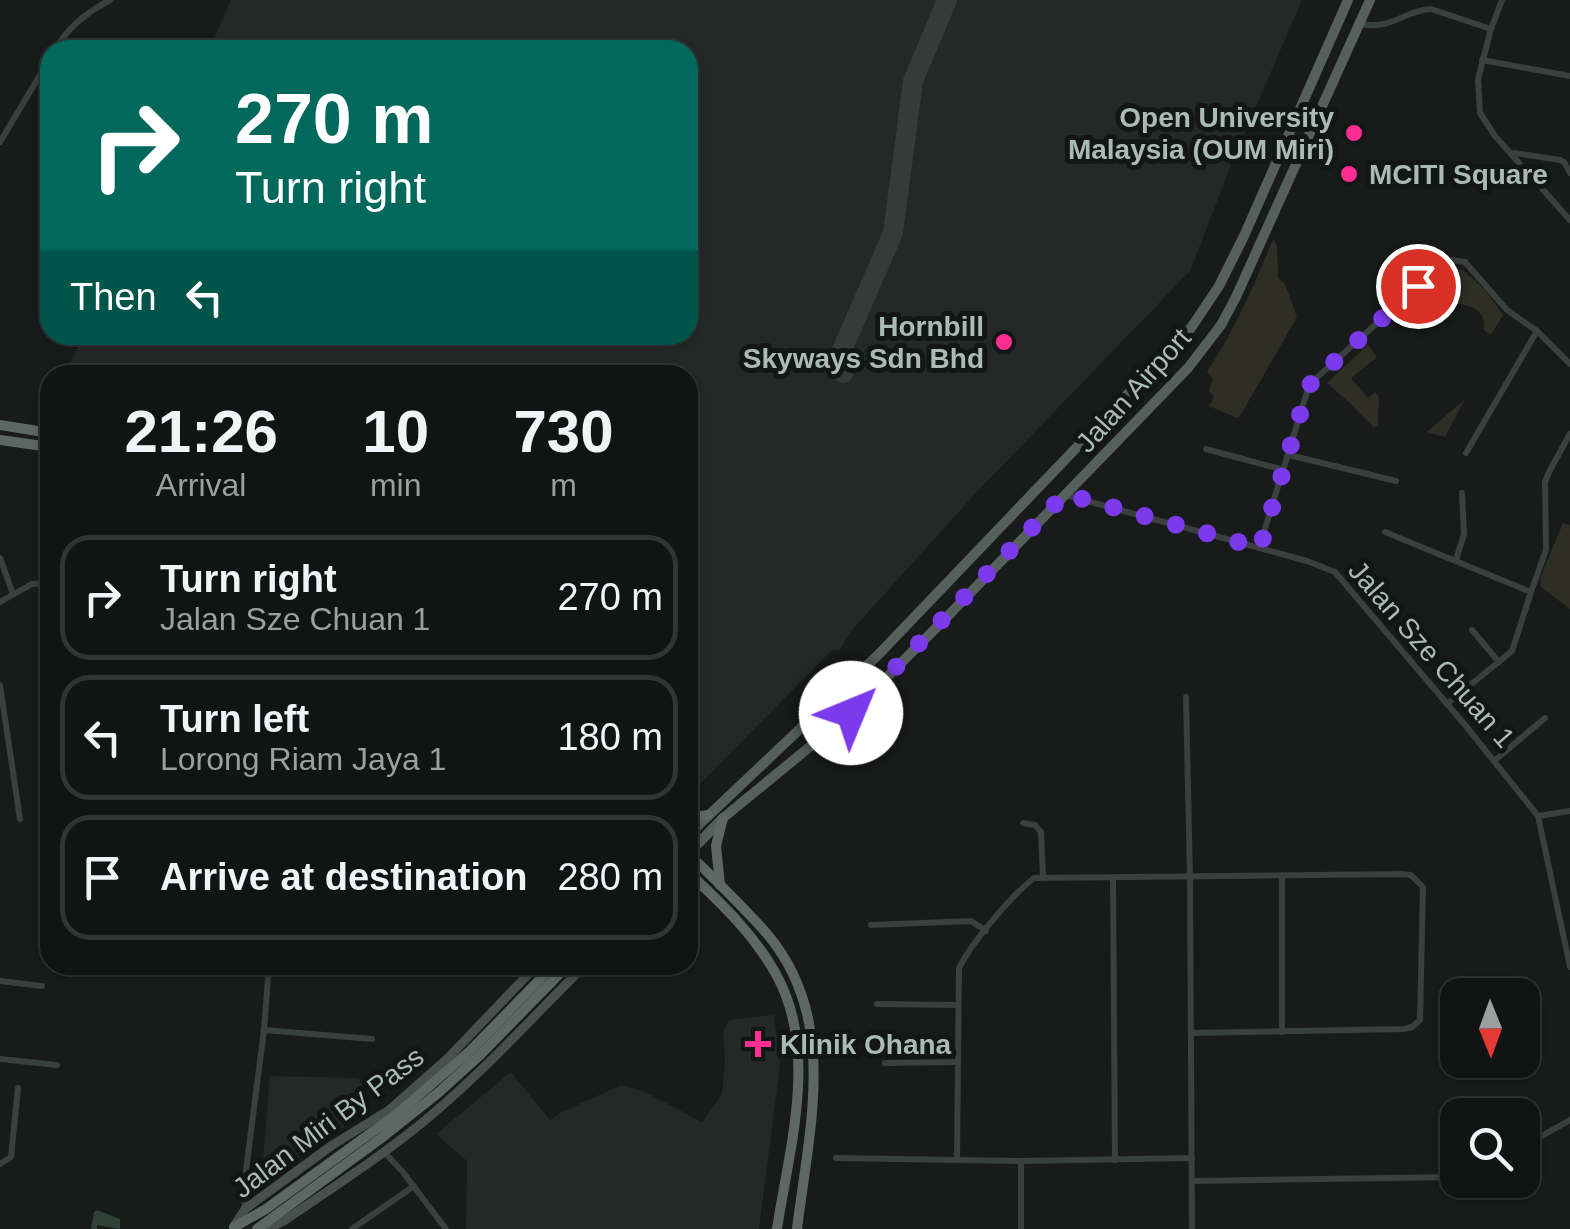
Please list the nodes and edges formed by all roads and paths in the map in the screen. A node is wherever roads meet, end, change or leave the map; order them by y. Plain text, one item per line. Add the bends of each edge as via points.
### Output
1 (110, 0) edge
2 (1348, 0) edge
3 (1370, 0) edge
4 (1502, 0) edge
5 (1359, 24) junction
6 (1490, 29) junction
7 (61, 40) edge
8 (1327, 47) junction
9 (1482, 60) junction
10 (40, 75) edge
11 (1570, 76) edge
12 (0, 142) edge
13 (1513, 153) junction
14 (1570, 173) edge
15 (1570, 220) edge
16 (1538, 331) junction
17 (1570, 364) edge
18 (0, 426) edge
19 (40, 431) edge
20 (1570, 434) edge
21 (0, 440) edge
22 (40, 446) edge
23 (1206, 449) dead end
24 (1466, 454) dead end
25 (1289, 455) junction
26 (1284, 470) junction
27 (1396, 481) dead end
28 (1065, 494) junction
29 (1462, 494) dead end
30 (1030, 498) junction
31 (1386, 532) dead end
32 (1260, 548) junction
33 (0, 558) edge
34 (1456, 560) junction
35 (40, 584) edge
36 (1532, 592) junction
37 (13, 594) junction
38 (0, 602) edge
39 (1472, 630) dead end
40 (1499, 662) junction
41 (0, 685) edge
42 (1186, 696) dead end
43 (1447, 704) junction
44 (1545, 718) dead end
45 (1494, 761) junction
46 (1570, 811) edge
47 (708, 816) junction
48 (1538, 816) junction
49 (698, 817) edge
50 (723, 818) junction
51 (20, 819) dead end
52 (1023, 823) dead end
53 (698, 826) edge
54 (698, 843) edge
55 (698, 863) edge
56 (1282, 876) junction
57 (1042, 877) junction
58 (1113, 878) junction
59 (1190, 878) junction
60 (698, 882) edge
61 (720, 885) junction
62 (698, 888) edge
63 (708, 892) junction
64 (871, 925) dead end
65 (986, 931) junction
66 (1570, 967) edge
67 (268, 975) edge
68 (528, 975) edge
69 (544, 975) edge
70 (558, 975) edge
71 (575, 975) edge
72 (0, 981) edge
73 (42, 986) dead end
74 (877, 1004) dead end
75 (957, 1005) junction
76 (264, 1030) junction
77 (1282, 1032) junction
78 (1191, 1033) junction
79 (372, 1039) dead end
80 (0, 1059) edge
81 (957, 1062) junction
82 (885, 1063) dead end
83 (56, 1065) dead end
84 (18, 1088) dead end
85 (1570, 1120) edge
86 (1540, 1137) edge
87 (384, 1152) junction
88 (836, 1158) dead end
89 (1192, 1158) junction
90 (957, 1160) junction
91 (1115, 1160) junction
92 (1020, 1162) junction
93 (0, 1164) edge
94 (1440, 1177) edge
95 (1192, 1180) junction
96 (414, 1186) junction
97 (245, 1208) junction
98 (232, 1228) edge
99 (257, 1229) edge
100 (267, 1229) edge
101 (352, 1229) edge
102 (446, 1229) edge
103 (776, 1229) edge
104 (797, 1229) edge
105 (1021, 1229) edge
106 (1192, 1229) edge

1 - 7 street
2 - 8 main road, Jalan Airport
3 - 5 main road, Jalan Airport
4 - 6 street
5 - 6 street via 1382,26 1432,9
5 - 8 main road via 1339,29
5 - 28 main road, Jalan Airport via 1221,325
6 - 9 street
8 - 30 main road, Jalan Airport via 1219,286 1168,354
9 - 11 street
9 - 13 street via 1480,113
10 - 12 street
13 - 14 street via 1560,160
13 - 15 street
16 - 17 street
16 - 24 street
16 - 25 street via 1506,310 1465,262 1452,260 1312,382
18 - 19 highway
20 - 36 street via 1545,482 1546,550
21 - 22 highway
23 - 26 street
25 - 26 street
25 - 27 street
26 - 32 street
28 - 30 main road
28 - 32 street, Jalan Sze Chuan 1
28 - 50 main road, Jalan Airport via 851,713
29 - 34 street via 1464,534
30 - 47 main road, Jalan Airport via 856,677
31 - 34 street
32 - 43 street, Jalan Sze Chuan 1 via 1335,572
33 - 37 street
34 - 36 street
35 - 37 street
36 - 40 street via 1512,651
37 - 38 street
39 - 40 street
40 - 43 street
41 - 51 street
42 - 59 street
43 - 45 street, Jalan Sze Chuan 1
44 - 45 street
45 - 48 street, Jalan Sze Chuan 1
46 - 48 street
47 - 49 highway
47 - 53 main road, Jalan Airport
48 - 66 street, Jalan Sze Chuan 1
50 - 54 main road, Jalan Airport
50 - 61 highway via 716,846
52 - 57 street via 1041,832
55 - 61 highway
56 - 59 street
56 - 77 street
56 - 77 street via 1411,874 1423,887 1420,1020 1404,1030
57 - 58 street
57 - 65 street via 1030,881
58 - 59 street
58 - 91 street
59 - 78 street
60 - 63 highway
61 - 104 highway via 789,965 812,1032 816,1080
62 - 63 highway
63 - 103 highway via 778,977 796,1036 796,1100
64 - 65 street via 971,921
65 - 75 street via 959,968
67 - 76 street
68 - 97 main road, Jalan Miri By Pass via 389,1110
69 - 98 highway via 436,1083
70 - 99 highway via 438,1093
71 - 87 main road, Jalan Miri By Pass
72 - 73 street
74 - 75 street
75 - 81 street
76 - 79 street
76 - 97 street
77 - 78 street
78 - 89 street
80 - 83 street
81 - 82 street
81 - 90 street
84 - 93 street via 11,1157
85 - 86 street
87 - 96 street
87 - 100 main road, Jalan Miri By Pass
88 - 90 street
89 - 91 street
89 - 95 street
90 - 92 street
91 - 92 street
92 - 105 street
94 - 95 street
95 - 106 street
96 - 101 street
96 - 102 street
97 - 98 main road, Jalan Miri By Pass

